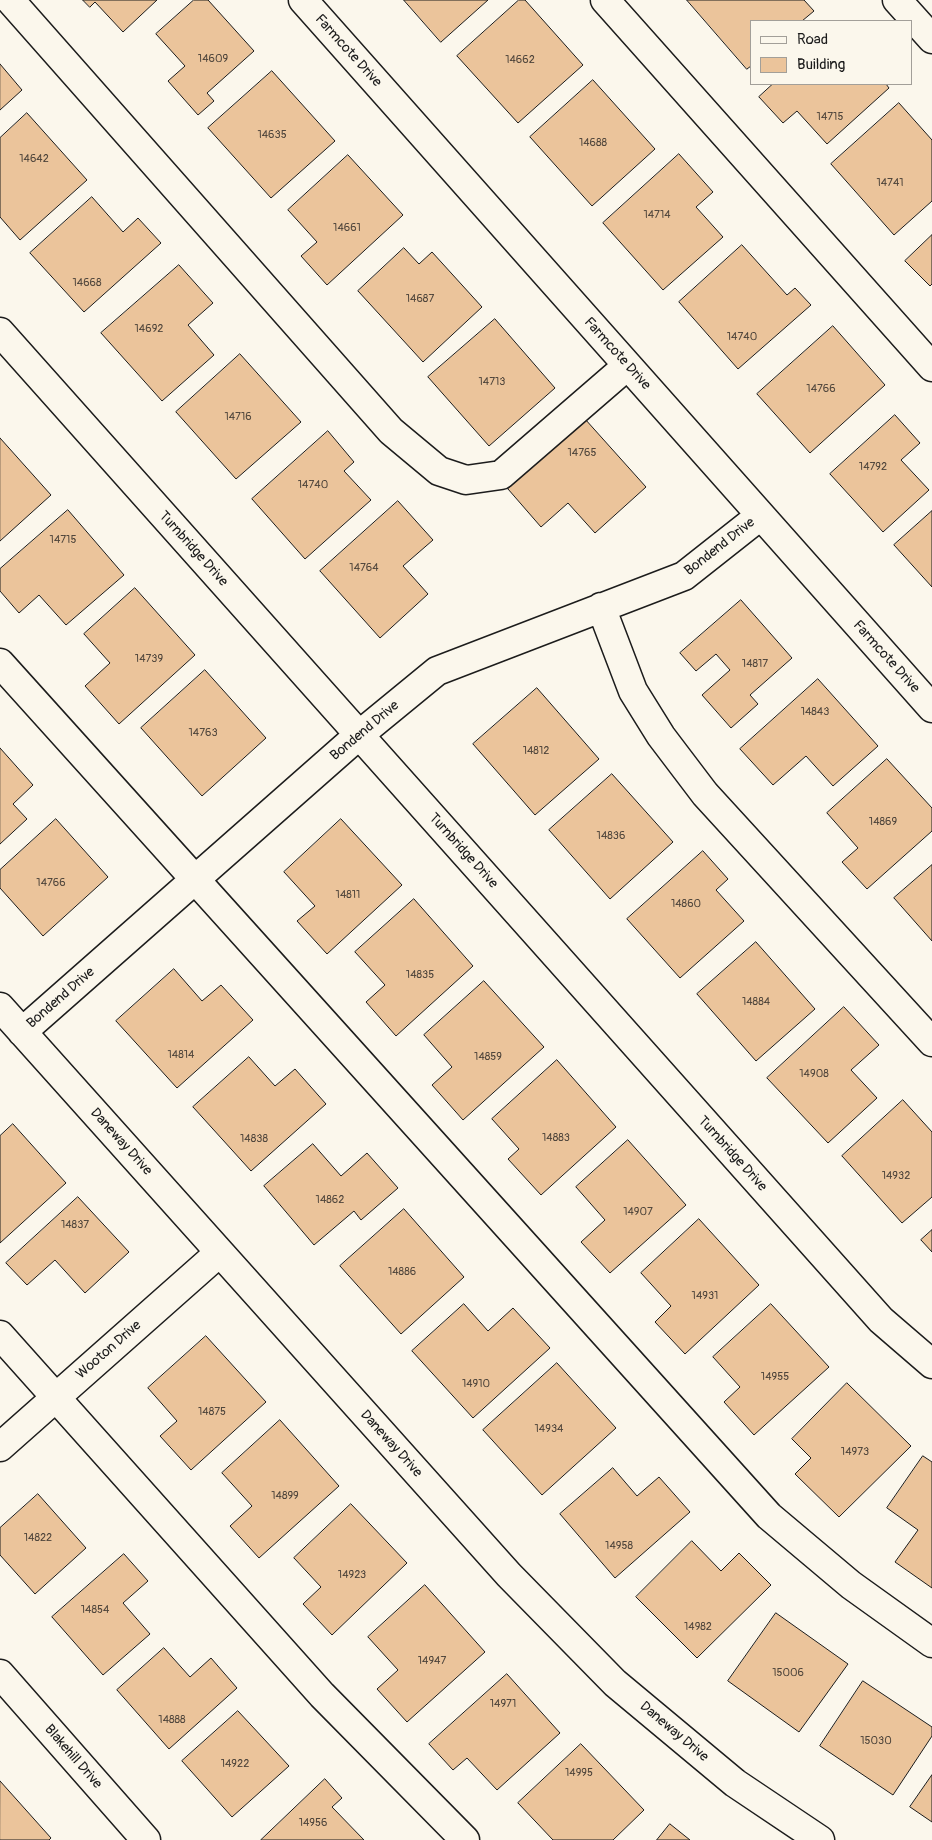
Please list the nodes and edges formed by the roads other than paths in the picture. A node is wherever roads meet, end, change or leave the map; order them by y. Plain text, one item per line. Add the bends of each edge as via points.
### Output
1 (10, 0) edge
2 (303, 0) edge
3 (605, 0) edge
4 (897, 0) edge
5 (932, 39) edge
6 (0, 332) edge
7 (627, 366) junction
8 (932, 367) edge
9 (760, 516) junction
10 (602, 608) junction
11 (0, 663) edge
12 (932, 708) edge
13 (359, 734) junction
14 (195, 881) junction
15 (0, 1007) edge
16 (22, 1032) junction
17 (932, 1042) edge
18 (219, 1253) junction
19 (0, 1335) edge
20 (932, 1364) edge
21 (55, 1397) junction
22 (0, 1447) edge
23 (932, 1643) edge
24 (0, 1674) edge
25 (146, 1840) edge
26 (465, 1840) edge
27 (820, 1840) edge

1 - 7 street via 391,431 439,471 466,480 501,475
2 - 7 street, Farmcote Drive
3 - 8 street
4 - 5 street
6 - 13 street, Turnbridge Drive
7 - 9 street, Farmcote Drive
9 - 10 street, Bondend Drive via 684,576
9 - 12 street, Farmcote Drive
10 - 13 street, Bondend Drive via 437,671
10 - 17 street via 633,691 666,743 705,794
11 - 14 street
13 - 14 street, Bondend Drive
13 - 20 street, Turnbridge Drive via 881,1320
14 - 16 street, Bondend Drive
14 - 23 street via 770,1516 851,1585
15 - 16 street, Daneway Drive
16 - 18 street, Daneway Drive
18 - 21 street, Wooton Drive
18 - 27 street, Daneway Drive via 509,1575 615,1683 735,1783
19 - 21 street
21 - 22 street, Wooton Drive
21 - 26 street via 322,1695
24 - 25 street, Blakehill Drive

